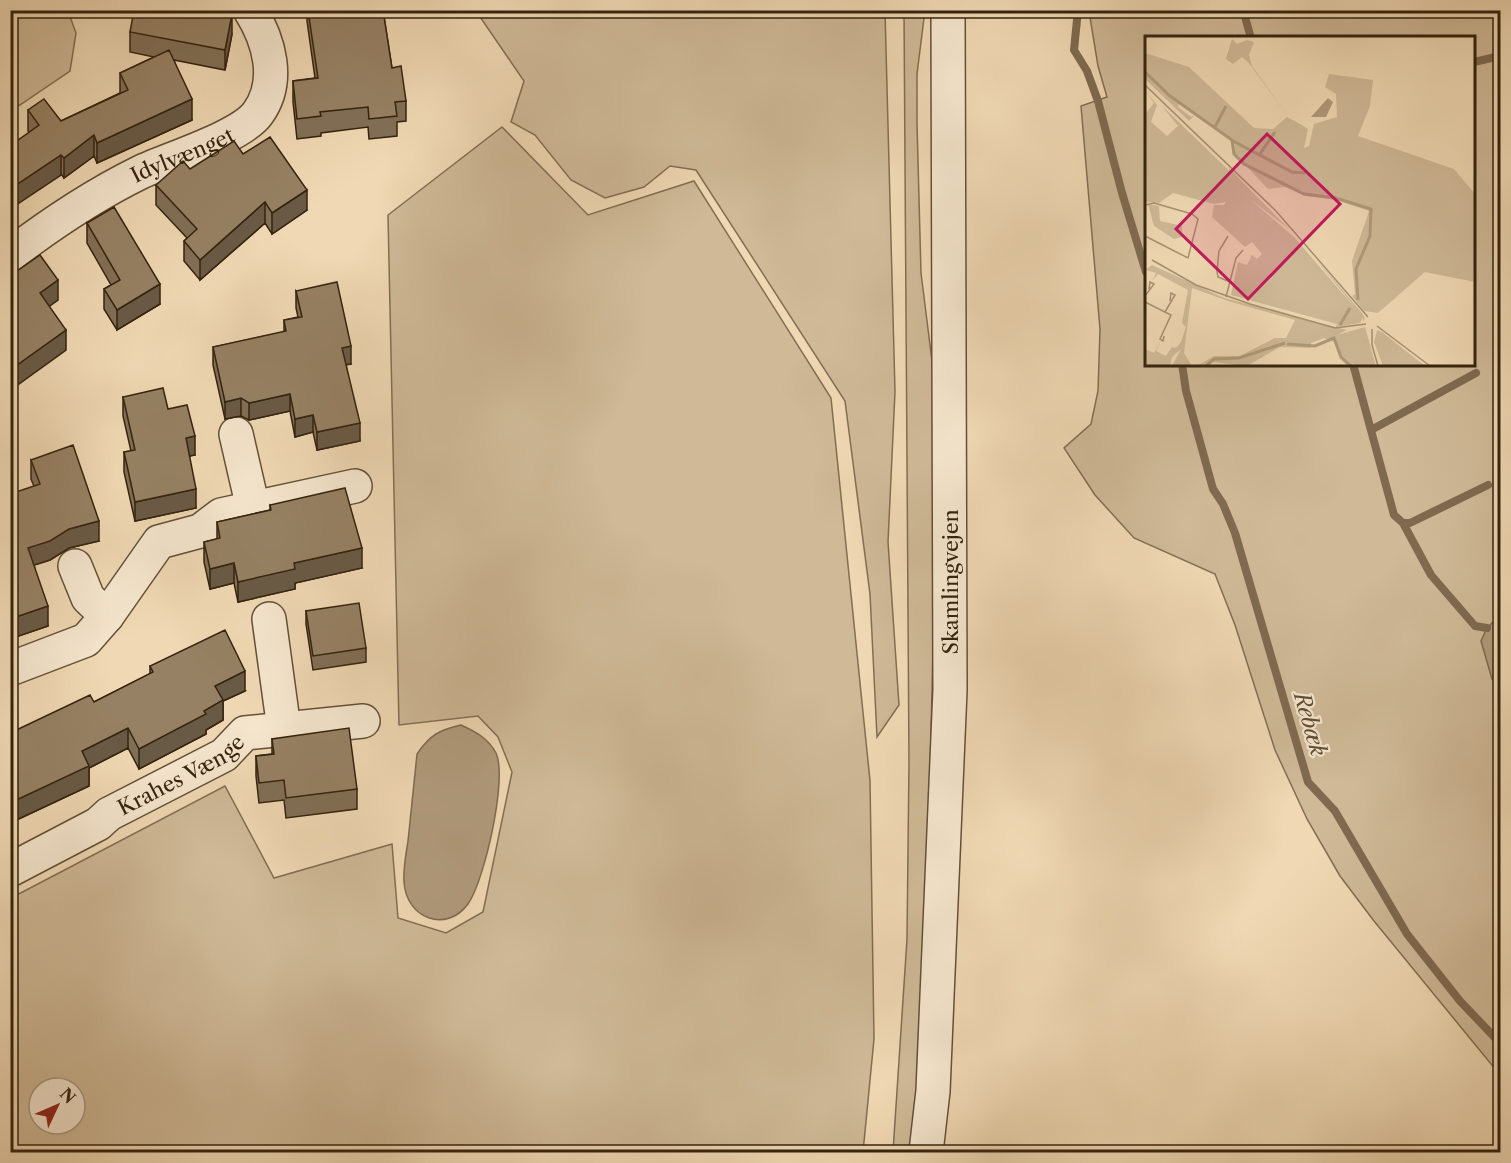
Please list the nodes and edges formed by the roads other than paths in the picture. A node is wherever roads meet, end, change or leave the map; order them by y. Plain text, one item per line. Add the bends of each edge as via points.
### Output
1 (250, 10) edge
2 (948, 10) edge
3 (10, 255) edge
4 (236, 434) dead end
5 (355, 486) dead end
6 (253, 508) junction
7 (75, 566) dead end
8 (107, 616) junction
9 (269, 619) dead end
10 (10, 669) edge
11 (363, 721) dead end
12 (284, 729) junction
13 (10, 870) edge
14 (926, 1152) edge

1 - 3 street, Idylvænget via 271,57 269,91 258,113 243,127 141,173 59,217
2 - 14 street, Skamlingvejen via 950,690 934,1080
4 - 6 street
5 - 6 street
6 - 8 street via 221,515 200,531 159,542
7 - 8 street via 88,598
8 - 10 street via 87,640
9 - 12 street
11 - 12 street, Krahes Vænge
12 - 13 street, Krahes Vænge via 245,733 224,755 109,813 98,824

